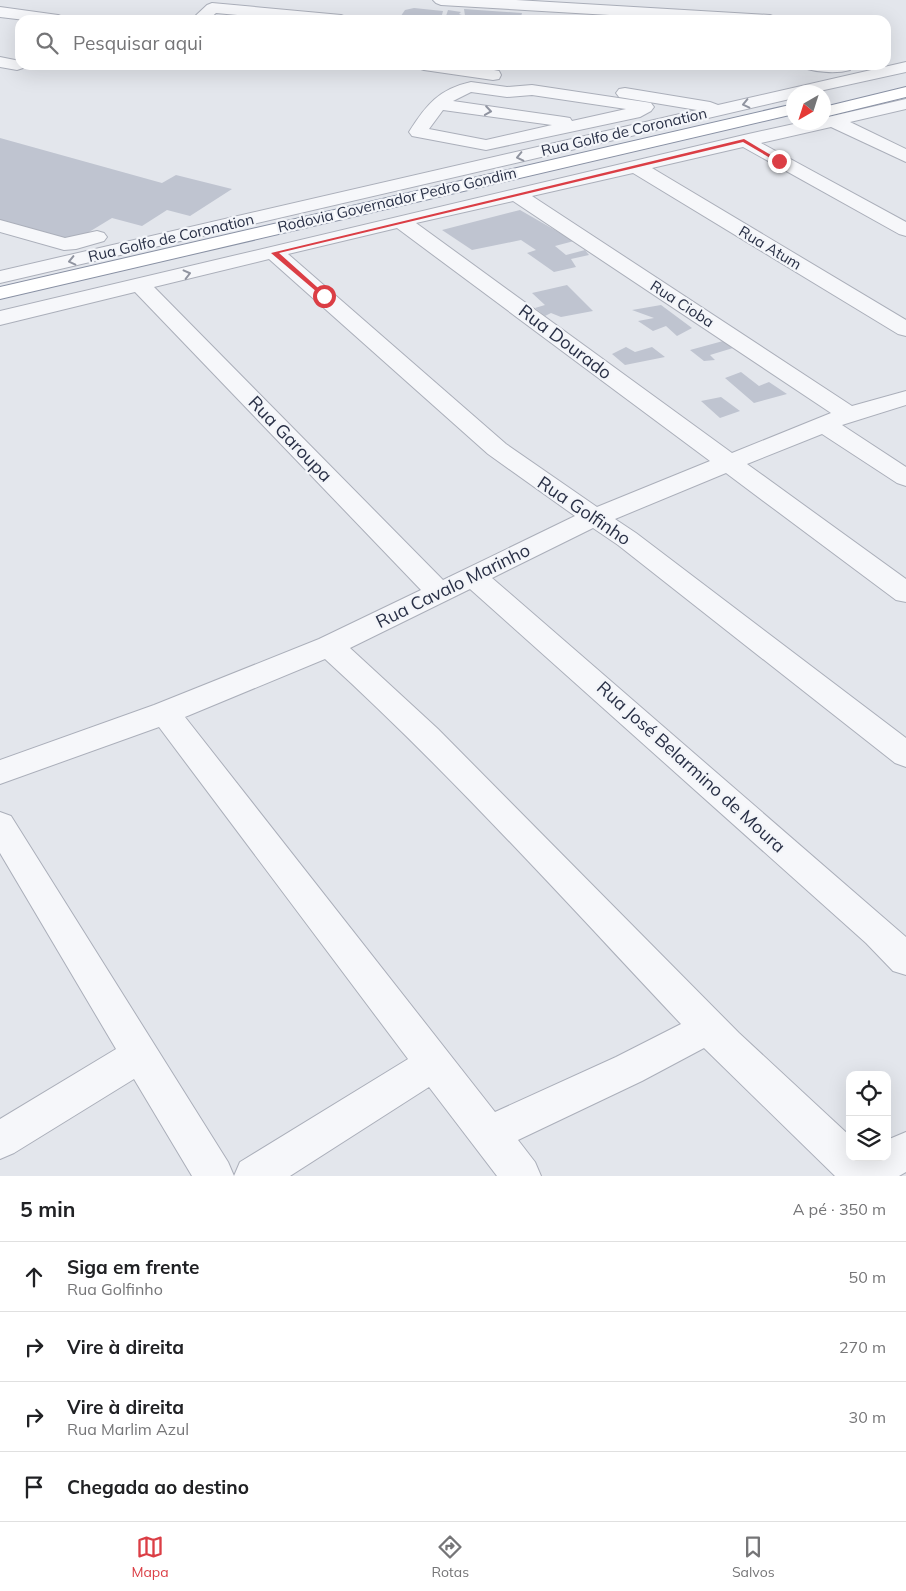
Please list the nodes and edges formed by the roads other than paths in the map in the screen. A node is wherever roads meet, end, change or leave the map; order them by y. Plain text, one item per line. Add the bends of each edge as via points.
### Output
1 (441, 0) edge
2 (0, 12) edge
3 (22, 15) edge
4 (204, 15) edge
5 (287, 15) edge
6 (647, 15) edge
7 (891, 61) edge
8 (0, 62) edge
9 (15, 65) edge
10 (906, 65) edge
11 (891, 66) edge
12 (444, 70) edge
13 (844, 71) edge
14 (484, 81) junction
15 (906, 82) edge
16 (812, 85) edge
17 (906, 92) edge
18 (786, 95) edge
19 (831, 100) edge
20 (440, 104) junction
21 (906, 104) edge
22 (722, 109) junction
23 (786, 111) edge
24 (831, 115) edge
25 (831, 116) edge
26 (831, 117) edge
27 (786, 122) edge
28 (582, 124) junction
29 (786, 128) edge
30 (437, 130) dead end
31 (744, 140) junction
32 (503, 142) junction
33 (906, 156) edge
34 (635, 166) junction
35 (516, 194) junction
36 (400, 221) junction
37 (0, 226) edge
38 (906, 230) edge
39 (151, 250) junction
40 (274, 253) junction
41 (0, 277) edge
42 (140, 285) junction
43 (0, 293) edge
44 (0, 302) edge
45 (0, 318) edge
46 (906, 329) edge
47 (906, 398) edge
48 (849, 414) junction
49 (824, 424) junction
50 (730, 464) junction
51 (906, 478) edge
52 (595, 517) junction
53 (473, 577) junction
54 (906, 592) edge
55 (440, 593) junction
56 (329, 646) junction
57 (165, 713) junction
58 (906, 755) edge
59 (0, 772) edge
60 (0, 825) edge
61 (906, 960) edge
62 (708, 1028) junction
63 (140, 1055) junction
64 (434, 1063) junction
65 (489, 1134) junction
66 (0, 1140) edge
67 (906, 1152) edge
68 (214, 1176) edge
69 (254, 1176) edge
70 (521, 1176) edge
71 (861, 1176) edge

1 - 6 street
2 - 3 street
4 - 5 street via 212,8
7 - 10 street
8 - 9 street
10 - 11 street
12 - 14 street, Rua Golfo de Coronation
13 - 16 street, Rua Golfo de Coronation
14 - 20 street via 456,90
14 - 22 street, Rua Golfo de Coronation
14 - 28 street via 507,92 532,90 645,107 634,113
15 - 19 highway
17 - 24 highway
18 -> 22 street, Rua Golfo de Coronation
20 -> 28 street
20 - 32 street via 418,132 475,144
21 - 25 street
22 -> 39 street, Rua Golfo de Coronation
23 - 39 highway, Rodovia Governador Pedro Gondim
26 - 33 street
27 - 44 highway, Rodovia Governador Pedro Gondim
28 - 32 street
29 - 31 street
30 - 32 street
31 - 34 street
31 - 38 street
34 - 35 street
34 - 46 street, Rua Atum
35 - 36 street
35 - 48 street, Rua Cioba
36 - 40 street
36 - 50 street, Rua Dourado
37 - 39 street via 64,244 118,234
39 -> 41 street, Rua Golfo de Coronation
39 - 43 highway, Rodovia Governador Pedro Gondim
42 -> 40 street
40 - 52 street, Rua Golfinho via 497,449
42 - 45 street
42 - 55 street, Rua Garoupa
47 - 48 street, Rua Cavalo Marinho
48 - 49 street, Rua Cavalo Marinho
49 - 50 street, Rua Cavalo Marinho
49 - 51 street
50 - 52 street, Rua Cavalo Marinho
50 - 54 street, Rua Dourado
52 - 53 street, Rua Cavalo Marinho
52 - 58 street, Rua Golfinho
53 - 55 street, Rua Cavalo Marinho
53 - 61 street, Rua José Belarmino de Moura
55 - 56 street, Rua Cavalo Marinho
56 - 57 street, Rua Cavalo Marinho
56 - 62 street via 437,748
57 - 59 street, Rua Cavalo Marinho
57 - 64 street
60 - 63 street
62 - 65 street
62 - 71 street
63 - 66 street
63 - 68 street
64 - 65 street
64 - 69 street
65 - 70 street
67 - 71 street

